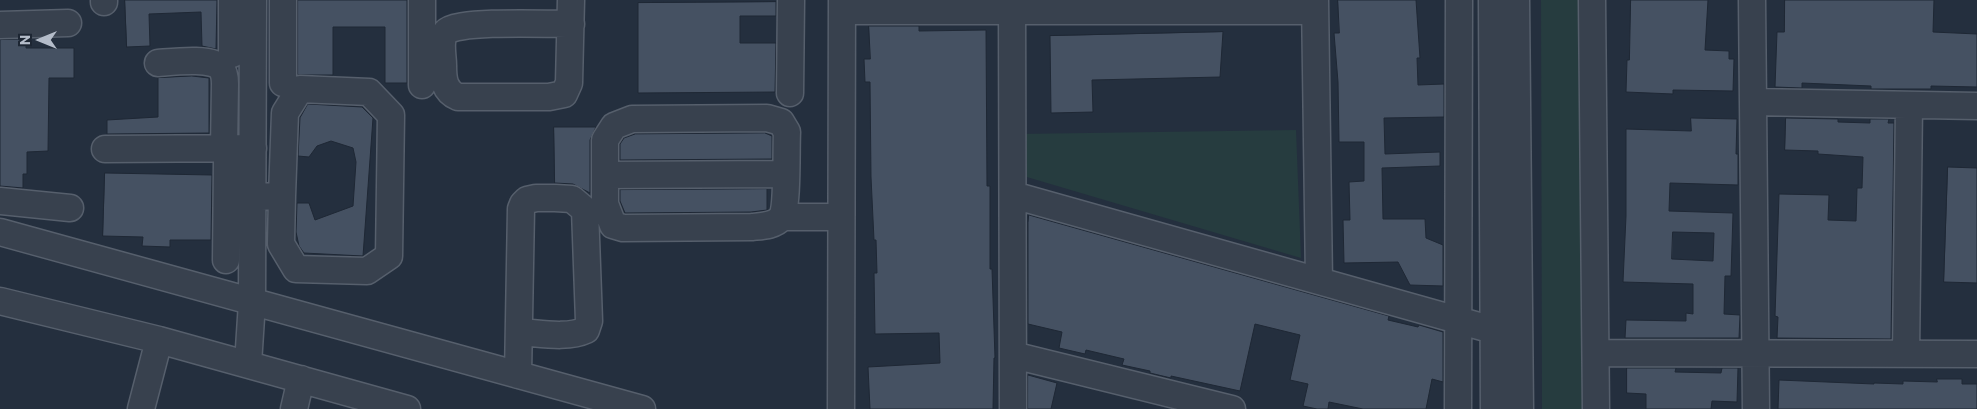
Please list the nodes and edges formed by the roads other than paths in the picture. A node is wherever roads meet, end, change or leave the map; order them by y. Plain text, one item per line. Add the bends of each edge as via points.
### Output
1 (232, 0) edge
2 (253, 0) edge
3 (283, 0) edge
4 (422, 0) edge
5 (791, 0) edge
6 (1459, 0) edge
7 (1492, 0) edge
8 (1516, 0) edge
9 (1592, 0) edge
10 (1752, 0) edge
11 (842, 5) edge
12 (1012, 5) edge
13 (1315, 6) edge
14 (571, 12) edge
15 (68, 23) dead end
16 (0, 25) edge
17 (232, 54) dead end
18 (158, 63) dead end
19 (283, 83) dead end
20 (422, 85) dead end
21 (790, 93) dead end
22 (1753, 102) junction
23 (1909, 105) junction
24 (1977, 106) edge
25 (1459, 149) junction
26 (1492, 152) junction
27 (106, 154) dead end
28 (225, 154) junction
29 (253, 155) junction
30 (786, 174) junction
31 (605, 175) junction
32 (1013, 195) junction
33 (282, 196) junction
34 (253, 197) junction
35 (0, 201) edge
36 (70, 208) dead end
37 (782, 217) junction
38 (841, 217) junction
39 (0, 232) edge
40 (226, 260) dead end
41 (1319, 281) junction
42 (0, 301) edge
43 (252, 302) junction
44 (1460, 320) junction
45 (1493, 330) junction
46 (518, 332) junction
47 (159, 340) junction
48 (1596, 354) junction
49 (1756, 354) junction
50 (1906, 354) junction
51 (1977, 354) edge
52 (1013, 355) junction
53 (248, 364) junction
54 (518, 376) junction
55 (301, 379) junction
56 (141, 409) edge
57 (294, 409) edge
58 (408, 409) edge
59 (642, 409) edge
60 (841, 409) edge
61 (1013, 409) edge
62 (1232, 409) edge
63 (1458, 409) edge
64 (1494, 409) edge
65 (1520, 409) edge
66 (1596, 409) edge
67 (1756, 409) edge

1 - 17 street
2 - 29 street
3 - 19 street
4 - 20 street
5 - 21 street
6 - 25 street
7 - 26 street
8 - 65 street
9 - 48 street
10 - 22 street
11 - 12 street
11 - 38 street
12 - 13 street
12 - 32 street
13 - 41 street
14 - 14 street via 471,24 446,31 442,40 446,88 458,97 549,97 564,94 569,83
15 - 16 street
18 - 28 street via 212,62 220,66 225,84
22 - 23 street
22 - 49 street
23 - 24 street
23 - 50 street
25 - 26 street
25 - 44 street
26 - 45 street
27 - 28 street
28 - 29 street
28 - 40 street
29 - 34 street
30 - 31 street
30 - 31 street via 787,132 782,122 753,118 632,119 614,126 605,140
30 - 37 street
31 - 37 street via 607,210 613,225 623,228 752,227 772,224
32 - 41 street
32 - 52 street
33 - 33 street via 281,244 296,269 367,271 388,256 391,116 370,92 300,89 284,113
33 - 34 street
34 - 43 street
35 - 36 street
37 - 38 street
38 - 60 street
39 - 43 street
41 - 44 street
42 - 47 street
43 - 53 street
43 - 54 street
44 - 45 street
44 - 63 street
45 - 64 street
46 - 46 street via 522,206 527,200 536,198 572,200 585,210 589,321 586,330 561,334
46 - 54 street
47 - 53 street
47 - 56 street
48 - 49 street
48 - 66 street
49 - 50 street
49 - 67 street
50 - 51 street
52 - 61 street
52 - 62 street
53 - 55 street
54 - 59 street
55 - 57 street
55 - 58 street

